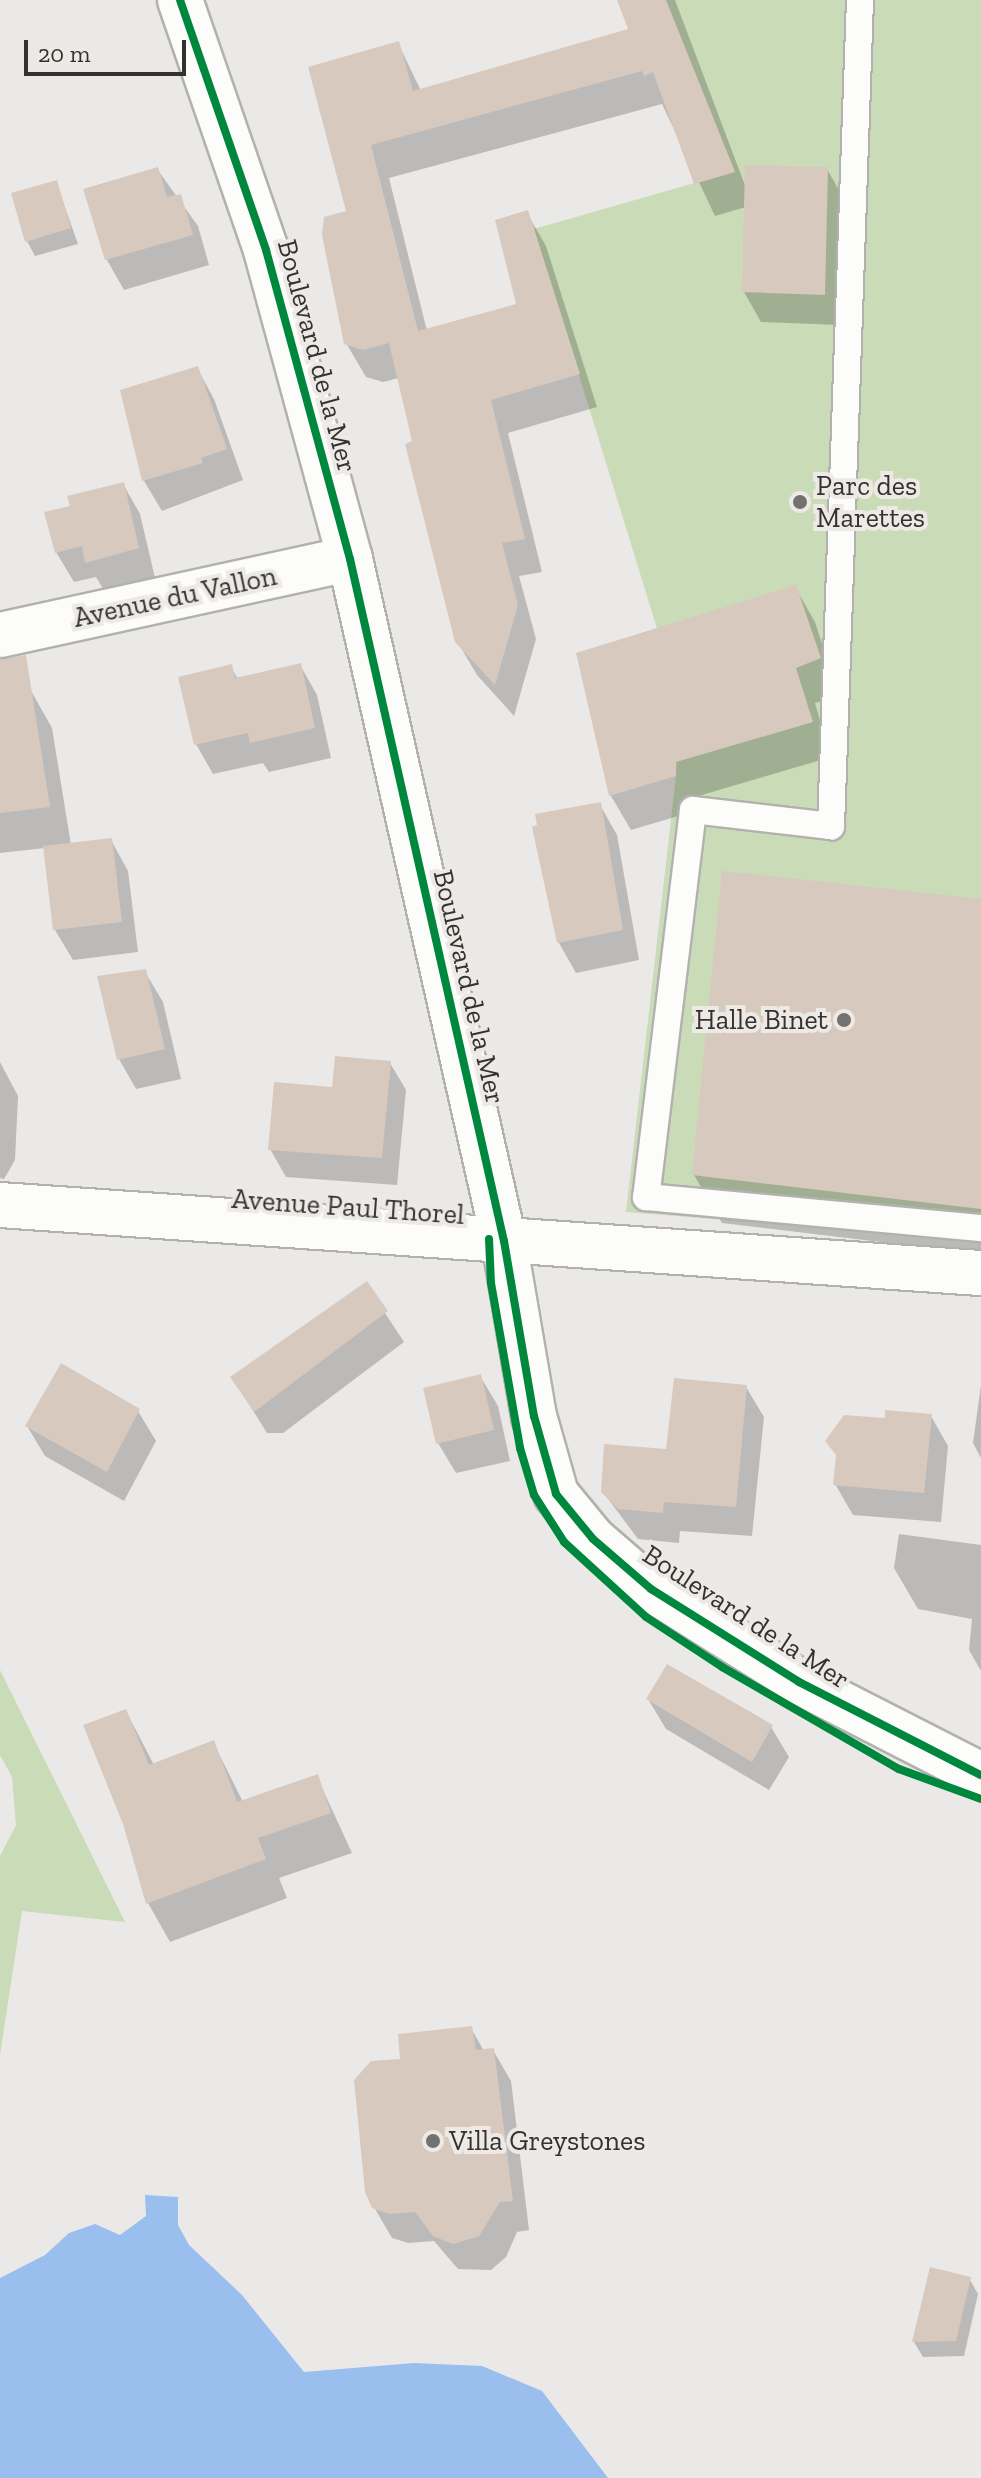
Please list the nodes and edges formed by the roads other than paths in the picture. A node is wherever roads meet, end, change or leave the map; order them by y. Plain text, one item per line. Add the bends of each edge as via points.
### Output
1 (180, 0) edge
2 (860, 0) edge
3 (350, 559) junction
4 (0, 635) edge
5 (0, 1205) edge
6 (981, 1228) edge
7 (504, 1241) junction
8 (981, 1273) edge
9 (981, 1775) edge

1 - 3 street, Boulevard de la Mer via 266,250
2 - 6 lane via 831,826 693,810 646,1197
3 - 4 street, Avenue du Vallon
3 - 7 street, Boulevard de la Mer
5 - 7 street, Avenue Paul Thorel
7 - 8 street, Avenue Paul Thorel
7 - 9 street, Boulevard de la Mer via 534,1416 556,1494 593,1539 651,1589 799,1682

